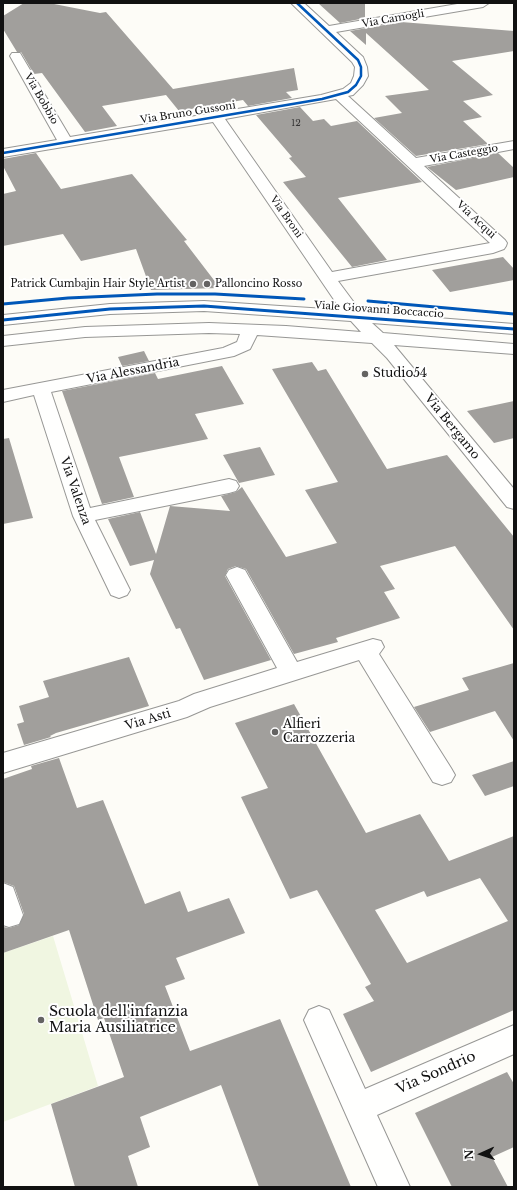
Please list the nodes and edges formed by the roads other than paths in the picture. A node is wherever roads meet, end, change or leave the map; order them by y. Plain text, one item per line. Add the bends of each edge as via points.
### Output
1 (297, 3) edge
2 (483, 3) edge
3 (445, 6) edge
4 (328, 30) junction
5 (16, 56) dead end
6 (339, 95) junction
7 (216, 116) junction
8 (66, 142) junction
9 (514, 145) edge
10 (3, 153) edge
11 (414, 163) junction
12 (328, 278) junction
13 (356, 317) junction
14 (3, 320) edge
15 (514, 328) edge
16 (251, 329) junction
17 (378, 339) junction
18 (3, 341) edge
19 (514, 349) edge
20 (41, 389) junction
21 (3, 396) edge
22 (229, 486) dead end
23 (514, 502) edge
24 (83, 516) junction
25 (237, 575) dead end
26 (119, 590) dead end
27 (291, 672) junction
28 (3, 763) edge
29 (442, 775) dead end
30 (319, 1020) dead end
31 (514, 1039) edge
32 (359, 1107) junction
33 (394, 1187) edge

1 - 4 street
2 - 3 street, Via Camogli
3 - 4 street, Via Camogli
4 - 6 street, Via Bruno Gussoni via 355,56 361,70 360,78 354,86 348,92
5 - 8 street, Via Bobbio
6 - 7 street, Via Bruno Gussoni
6 - 11 street, Via Acqui
7 - 8 street, Via Bruno Gussoni
7 - 12 street, Via Broni
8 - 10 street, Via Bruno Gussoni
9 - 11 street, Via Casteggio
11 - 12 street, Via Acqui via 498,240 498,246
12 - 13 street, Via Broni
13 - 14 street, Viale Giovanni Boccaccio via 249,308 166,306 76,311
13 - 15 street, Viale Giovanni Boccaccio
13 - 17 street, Via Bergamo
16 - 17 street
16 - 18 street via 123,329
16 - 20 street, Via Alessandria via 244,345 228,352
17 - 19 street
17 - 23 street, Via Bergamo
20 - 21 street, Via Alessandria
20 - 24 street, Via Valenza
22 - 24 street
24 - 26 street, Via Valenza
25 - 27 street
27 - 28 street, Via Asti via 202,700 187,708
27 - 29 street, Via Asti via 369,648
30 - 32 street
31 - 32 street, Via Sondrio
32 - 33 street

